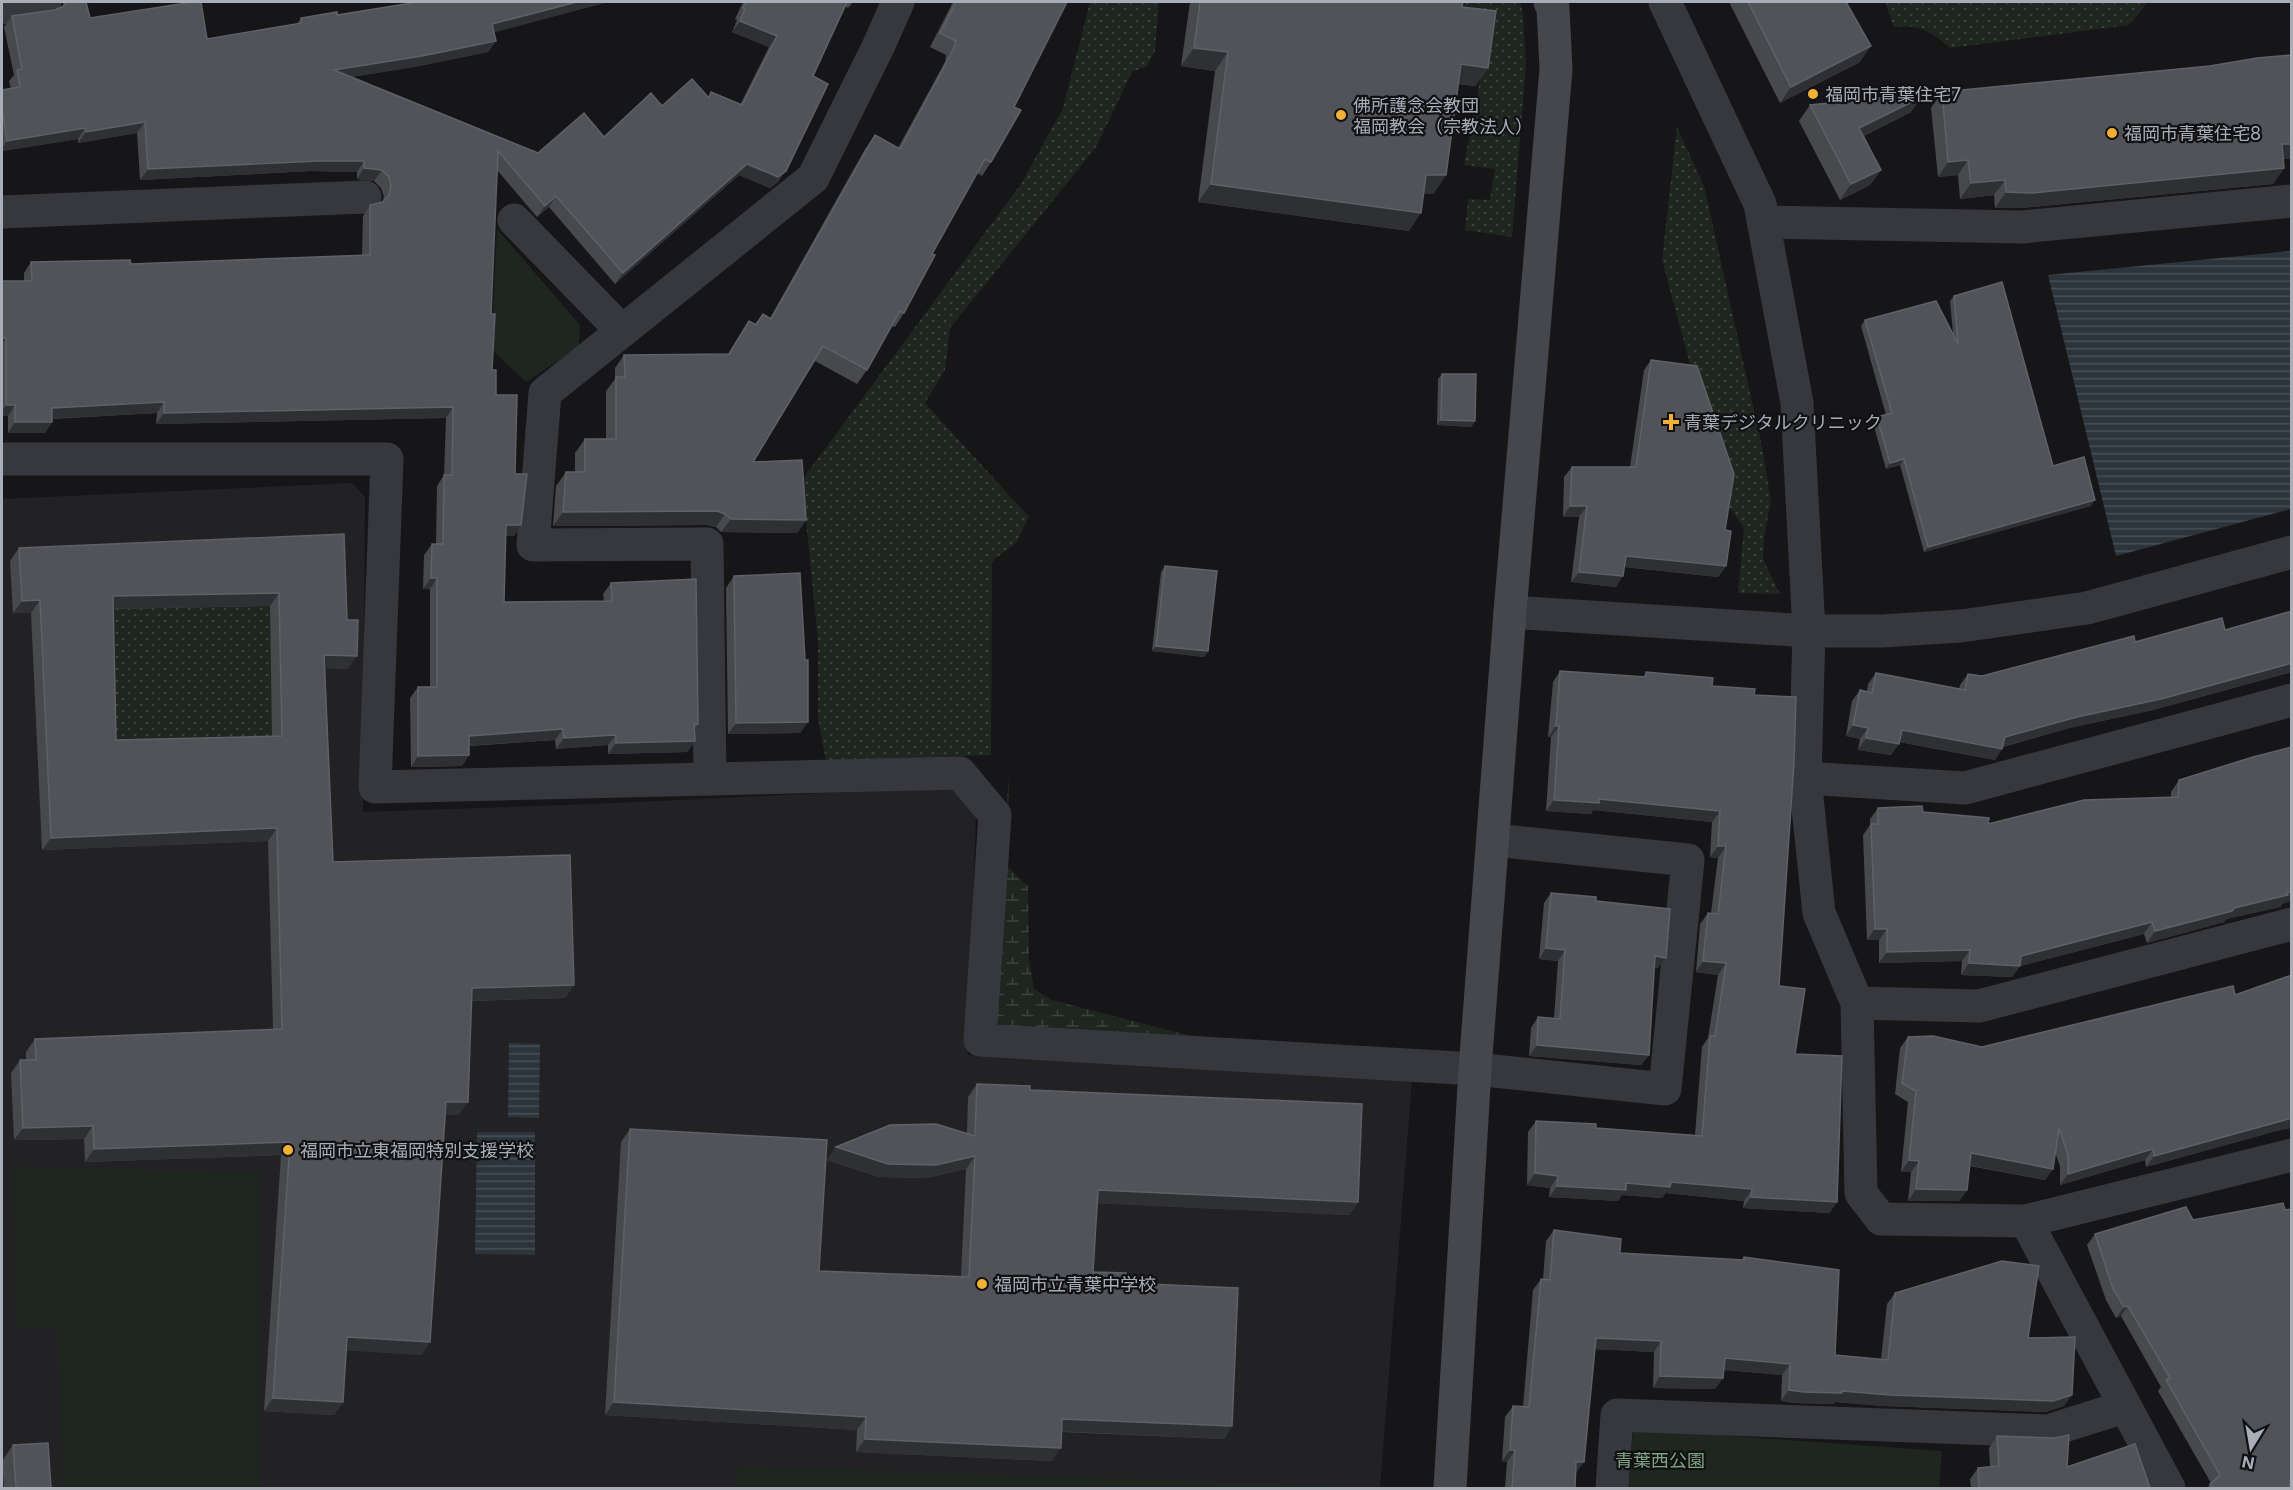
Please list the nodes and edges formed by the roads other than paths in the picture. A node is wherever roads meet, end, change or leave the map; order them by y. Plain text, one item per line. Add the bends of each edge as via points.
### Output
1 (45, 2) edge
2 (898, 2) edge
3 (1550, 2) edge
4 (1665, 2) edge
5 (2, 8) edge
6 (365, 197) dead end
7 (2292, 201) edge
8 (2, 212) edge
9 (514, 220) dead end
10 (1764, 222) junction
11 (622, 332) junction
12 (2, 459) edge
13 (2292, 552) edge
14 (1510, 612) junction
15 (1809, 631) junction
16 (2292, 700) edge
17 (1805, 778) junction
18 (710, 779) junction
19 (1494, 840) junction
20 (2292, 924) edge
21 (1857, 1003) junction
22 (1475, 1069) junction
23 (2292, 1155) edge
24 (2026, 1221) junction
25 (2124, 1407) junction
26 (1450, 1488) edge
27 (1612, 1488) edge
28 (2169, 1488) edge

1 - 5 street
2 - 11 street via 813,178
3 - 14 street via 1556,69
4 - 10 street via 1760,204
6 - 8 street
7 - 10 street via 2022,227
9 - 11 street
10 - 15 street via 1797,403
11 - 18 street via 545,393 533,545 708,544
12 - 18 street via 387,459 375,787
13 - 15 street via 2087,608 1961,626
14 - 15 street
14 - 19 street
15 - 17 street
16 - 17 street via 1965,788
17 - 21 street via 1819,913
18 - 22 street via 960,773 994,815 980,1040
19 - 22 street
19 - 22 street via 1688,860 1665,1089
20 - 21 street via 1979,1006
21 - 24 street via 1861,1193 1867,1202 1881,1219
22 - 26 street
23 - 24 street
24 - 25 street
25 - 27 street via 2048,1431 1617,1415
25 - 28 street

